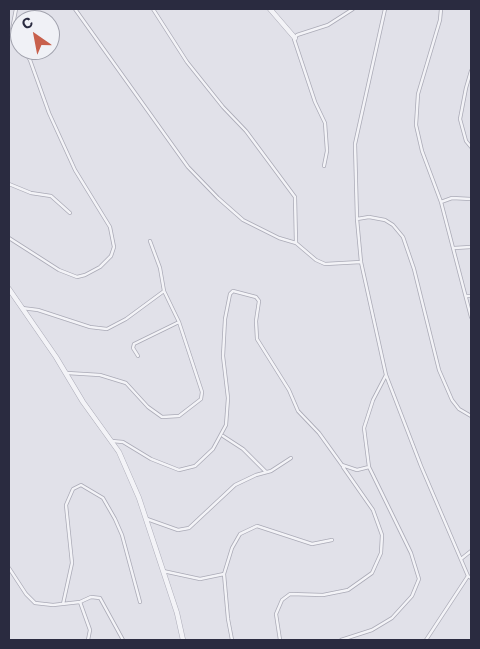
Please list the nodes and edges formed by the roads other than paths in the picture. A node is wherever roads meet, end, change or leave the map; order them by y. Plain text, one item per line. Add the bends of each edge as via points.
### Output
1 (75, 9) edge
2 (153, 9) edge
3 (270, 9) edge
4 (353, 9) edge
5 (385, 9) edge
6 (441, 9) edge
7 (295, 38) junction
8 (28, 60) edge
9 (471, 71) edge
10 (471, 147) edge
11 (324, 166) dead end
12 (9, 184) edge
13 (471, 200) edge
14 (441, 202) junction
15 (70, 213) dead end
16 (357, 219) junction
17 (9, 238) edge
18 (150, 241) dead end
19 (296, 243) junction
20 (471, 247) edge
21 (454, 248) junction
22 (361, 262) junction
23 (9, 289) edge
24 (164, 291) junction
25 (466, 296) junction
26 (471, 296) edge
27 (22, 308) junction
28 (471, 317) edge
29 (179, 322) junction
30 (138, 356) dead end
31 (65, 373) junction
32 (386, 375) junction
33 (471, 416) edge
34 (222, 436) junction
35 (112, 442) junction
36 (291, 458) dead end
37 (342, 466) junction
38 (369, 467) junction
39 (266, 472) junction
40 (146, 519) junction
41 (332, 540) dead end
42 (471, 551) edge
43 (461, 559) junction
44 (9, 568) edge
45 (162, 570) junction
46 (224, 574) junction
47 (470, 577) edge
48 (80, 602) junction
49 (140, 602) dead end
50 (62, 604) junction
51 (88, 640) edge
52 (123, 640) edge
53 (183, 640) edge
54 (232, 640) edge
55 (280, 640) edge
56 (341, 640) edge
57 (426, 640) edge

1 - 19 lane via 188,168 244,220 278,238
2 - 19 lane via 187,62 246,131 295,197
3 - 7 street
4 - 7 lane via 328,25
5 - 16 lane via 355,144
6 - 14 lane via 418,94 416,118 418,135
7 - 11 lane via 295,48 325,123 327,151
8 - 17 lane via 75,170 110,227 114,247 111,256 100,267 77,277 59,270
9 - 10 lane via 460,119
12 - 15 lane via 30,193 51,196
13 - 14 lane via 452,198
14 - 21 lane
16 - 22 lane
16 - 33 lane via 385,220 403,237 439,370 452,400
18 - 24 lane
19 - 22 lane via 325,264
20 - 21 lane
21 - 25 lane
22 - 32 lane
23 - 27 street
24 - 27 lane via 126,319 107,328 90,327
24 - 29 lane
25 - 26 lane
25 - 28 lane
27 - 31 street
29 - 30 lane via 134,344
29 - 31 lane via 202,395 196,405 179,416 168,418 154,413 126,383 100,375
31 - 35 street
32 - 38 lane via 364,428
32 - 43 lane
34 - 35 lane via 204,459 195,466 179,470 151,459 123,442
34 - 37 lane via 228,404 223,356 225,319 230,294 235,290 259,301 257,338 298,411
34 - 39 lane via 243,449
35 - 40 street via 131,478
36 - 39 lane
37 - 38 lane via 357,470
37 - 55 lane via 373,510 382,535 381,553 372,572 348,590 290,594 282,600 276,614
38 - 56 lane via 407,544 419,579 412,596 392,618 372,630
39 - 40 lane via 236,485 204,517 184,530
40 - 45 street
41 - 46 lane via 312,544 270,528 253,526 236,540
42 - 43 lane
43 - 47 lane
44 - 50 lane via 35,603
45 - 46 lane via 200,579
45 - 53 street
46 - 54 lane
47 - 57 lane
48 - 50 lane
48 - 51 lane via 90,630
48 - 52 lane via 91,597 102,599
49 - 50 lane via 116,519 103,498 81,485 73,489 66,505 72,563

